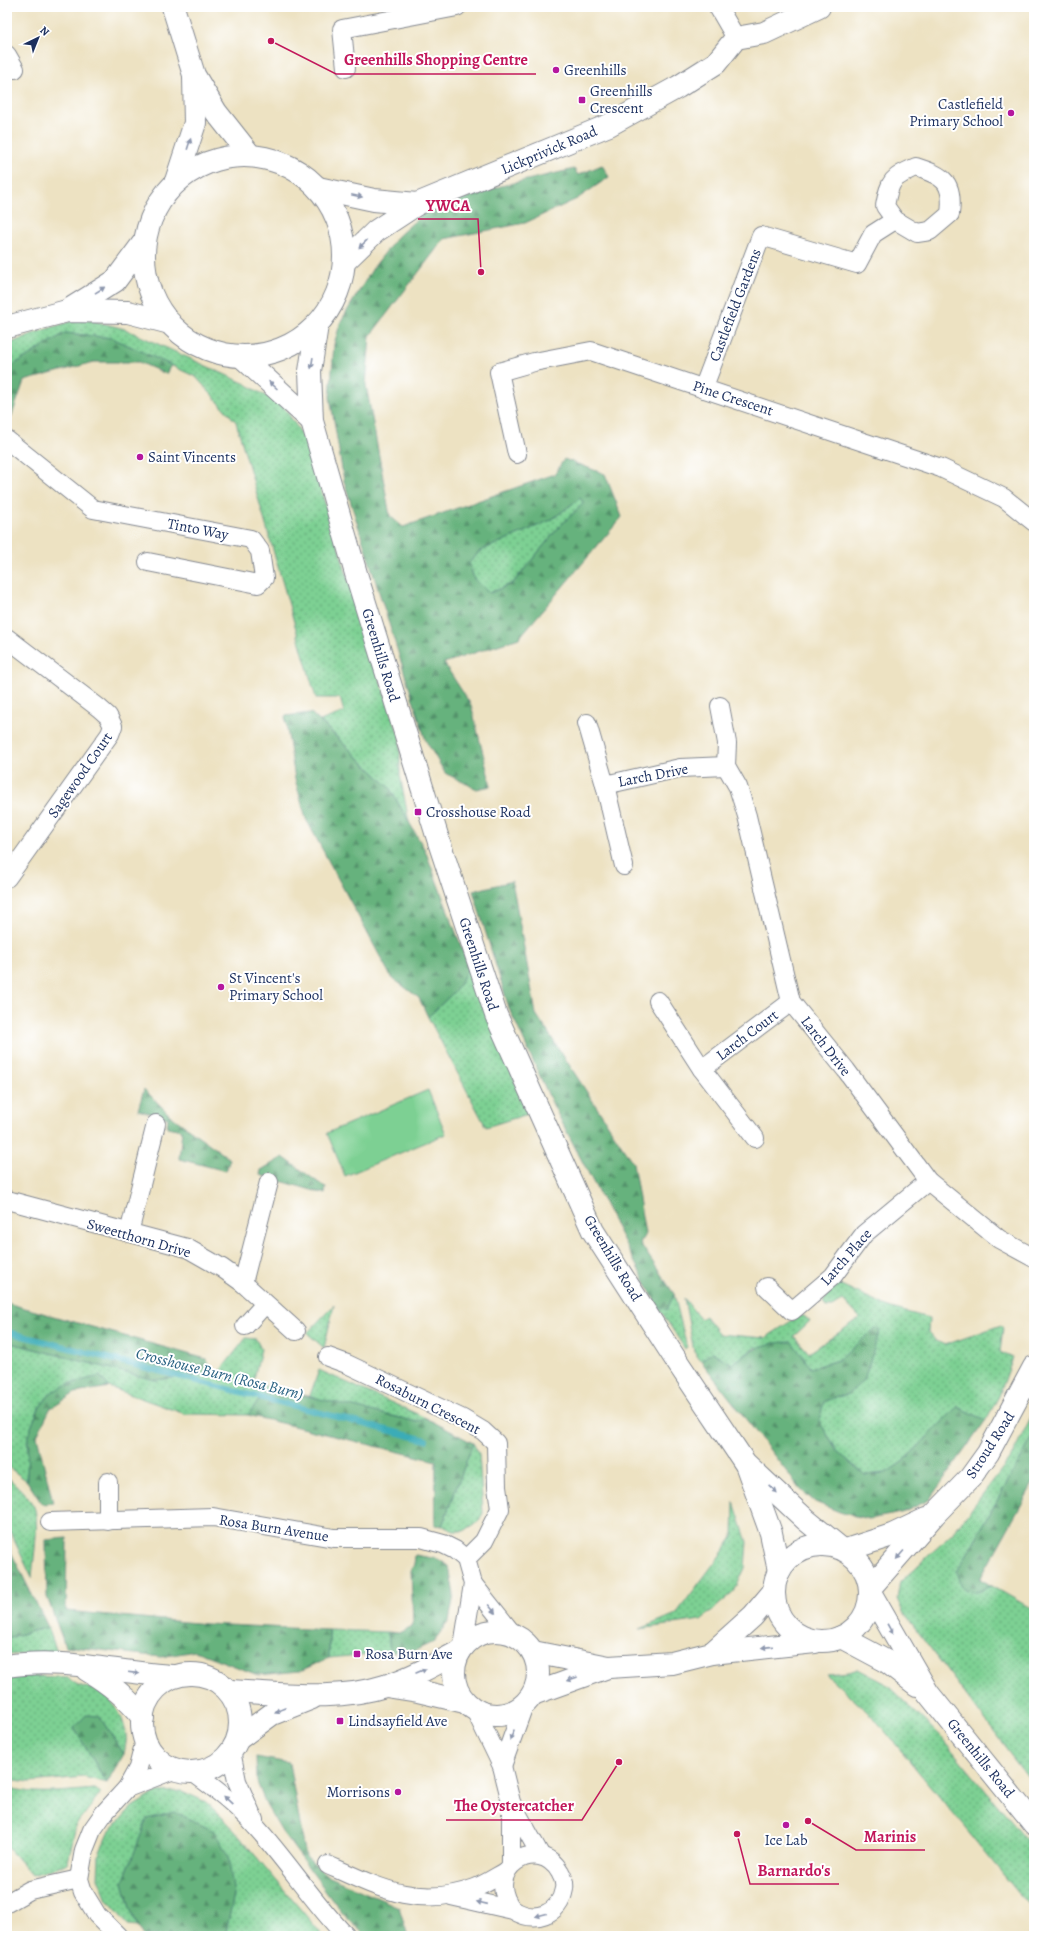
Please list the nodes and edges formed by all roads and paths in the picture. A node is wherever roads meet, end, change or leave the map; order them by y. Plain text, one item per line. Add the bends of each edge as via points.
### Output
1 (173, 7) edge
2 (457, 7) edge
3 (718, 7) edge
4 (819, 7) edge
5 (736, 38) junction
6 (346, 68) dead end
7 (194, 76) junction
8 (250, 155) junction
9 (176, 181) junction
10 (318, 188) junction
11 (417, 204) junction
12 (895, 220) dead end
13 (144, 242) junction
14 (344, 262) junction
15 (67, 311) junction
16 (170, 323) junction
17 (317, 325) junction
18 (7, 327) edge
19 (241, 356) junction
20 (703, 389) junction
21 (312, 421) junction
22 (7, 440) edge
23 (517, 454) dead end
24 (1034, 522) edge
25 (148, 562) dead end
26 (7, 638) edge
27 (720, 706) dead end
28 (587, 723) dead end
29 (726, 766) junction
30 (605, 785) junction
31 (624, 866) dead end
32 (9, 873) edge
33 (658, 1001) dead end
34 (791, 1002) junction
35 (702, 1068) junction
36 (156, 1124) dead end
37 (755, 1138) dead end
38 (928, 1181) junction
39 (269, 1182) dead end
40 (7, 1200) edge
41 (129, 1233) junction
42 (1034, 1258) edge
43 (243, 1283) junction
44 (767, 1287) dead end
45 (265, 1304) junction
46 (245, 1326) dead end
47 (296, 1331) dead end
48 (328, 1357) dead end
49 (1034, 1367) edge
50 (745, 1462) junction
51 (108, 1482) dead end
52 (934, 1515) junction
53 (108, 1520) junction
54 (50, 1522) dead end
55 (842, 1549) junction
56 (466, 1559) junction
57 (776, 1581) junction
58 (473, 1584) junction
59 (871, 1591) junction
60 (512, 1633) junction
61 (841, 1637) junction
62 (820, 1641) junction
63 (461, 1648) junction
64 (533, 1652) junction
65 (712, 1653) junction
66 (7, 1666) edge
67 (81, 1666) junction
68 (609, 1667) junction
69 (173, 1676) junction
70 (385, 1686) junction
71 (229, 1691) junction
72 (928, 1693) junction
73 (316, 1696) junction
74 (529, 1699) junction
75 (470, 1706) junction
76 (142, 1718) junction
77 (145, 1740) junction
78 (234, 1745) junction
79 (502, 1766) junction
80 (183, 1770) junction
81 (127, 1788) junction
82 (511, 1802) junction
83 (1034, 1824) edge
84 (256, 1826) junction
85 (541, 1856) junction
86 (328, 1864) dead end
87 (508, 1868) junction
88 (79, 1879) junction
89 (451, 1896) junction
90 (7, 1903) edge
91 (513, 1910) junction
92 (118, 1936) edge
93 (346, 1936) edge

1 - 7 street
2 - 6 street via 342,29
3 - 5 street
4 - 5 street via 764,33
5 - 11 street, Lickprivick Road via 716,63 609,125
7 - 8 street via 216,112
9 -> 7 street via 195,123
8 - 9 street via 224,157 198,166
8 - 10 street via 276,160 299,172
9 - 13 street via 155,208
10 -> 11 street, Lickprivick Road via 374,200
10 - 14 street via 334,210 342,235
11 -> 14 street, Lickprivick Road via 376,231
12 - 20 street, Castlefield Gardens via 873,234 857,264 761,236
15 -> 13 street via 115,281
13 - 16 street via 144,271 153,299
14 - 17 street via 337,295
15 - 16 street via 128,312
15 - 18 street
16 - 19 street via 190,340 214,352
17 - 19 street via 289,345 269,353
17 -> 21 street, Greenhills Road via 310,371
21 -> 19 street
20 - 23 street, Pine Crescent via 591,351 534,362 492,374
20 - 24 street, Pine Crescent via 941,468 1004,498
21 - 50 street, Greenhills Road via 366,607 496,1015 593,1231
22 - 25 street, Tinto Way via 93,509 251,539 260,551 264,578 258,584
26 - 32 street, Sagewood Court via 99,708 108,716 113,726 110,734
27 - 29 street via 727,743
28 - 30 street, Larch Drive
29 - 30 street, Larch Drive via 680,768
29 - 34 street, Larch Drive via 738,787 747,816
30 - 31 street, Larch Drive
33 - 35 street, Larch Court
34 - 35 street, Larch Court
34 - 38 street, Larch Drive via 846,1070
35 - 37 street, Larch Court
36 - 41 street
38 - 42 street, Larch Drive via 999,1239
38 - 44 street, Larch Place via 864,1234 833,1276 792,1311
39 - 43 street
40 - 41 street, Sweetthorn Drive
41 - 43 street, Sweetthorn Drive via 186,1248
43 - 45 street, Sweetthorn Drive
45 - 46 street
45 - 47 street, Sweetthorn Drive
48 - 56 street, Rosaburn Crescent via 464,1419 496,1443 500,1509 484,1541
49 - 52 street, Stroud Road via 988,1453 970,1478
50 -> 55 street, Greenhills Road via 806,1520
50 - 57 street, Greenhills Road via 771,1533
51 - 53 street
52 - 55 street, Stroud Road via 892,1535
52 -> 59 street, Stroud Road
53 - 54 street, Rosa Burn Avenue
53 - 56 street, Rosa Burn Avenue via 213,1518 334,1538 421,1538 443,1544
55 - 57 street via 824,1544 809,1546 796,1552 784,1562
55 - 59 street via 862,1564
56 - 58 street
57 - 62 street via 776,1607 783,1622 793,1632
57 - 65 street via 753,1616
58 -> 60 street
58 - 63 street
59 - 61 street via 868,1611 858,1625
59 -> 72 street, Greenhills Road
60 - 63 street via 498,1630 483,1632
60 - 64 street via 524,1640
61 - 62 street
61 - 72 street, Greenhills Road via 886,1661
62 -> 65 street
70 -> 63 street via 432,1666
63 - 75 street via 454,1668 454,1681 458,1692
64 - 68 street
64 - 74 street via 538,1666 538,1680
65 - 68 street via 672,1663
66 - 67 street via 29,1663
67 -> 69 street
67 - 76 street via 107,1682 132,1704
68 -> 74 street
69 - 71 street via 188,1673 203,1675 217,1681
69 - 76 street via 160,1684 150,1696
70 - 73 street via 360,1692
70 - 75 street via 418,1691
71 - 73 street
71 - 78 street via 238,1706 241,1722
72 - 83 street, Greenhills Road
73 -> 78 street via 272,1714
74 - 75 street via 512,1712 498,1716 486,1714
74 -> 79 street
75 - 79 street
76 - 77 street
77 - 80 street via 156,1757 169,1767
77 - 81 street via 138,1768
78 - 80 street via 217,1765 202,1771
78 - 84 street via 237,1781
79 - 82 street
80 - 81 street
84 -> 80 street via 218,1791
81 - 88 street via 92,1830 84,1850
82 - 85 street
82 - 87 street
84 - 93 street via 323,1913
85 - 87 street via 525,1856
85 -> 91 street via 558,1867 563,1876 563,1896 554,1909 541,1916 521,1915
86 - 89 street via 394,1893 418,1897
87 - 89 street via 477,1888
87 - 91 street via 502,1882 502,1892
88 - 90 street via 30,1890
88 - 92 street via 83,1892 93,1908
91 -> 89 street

